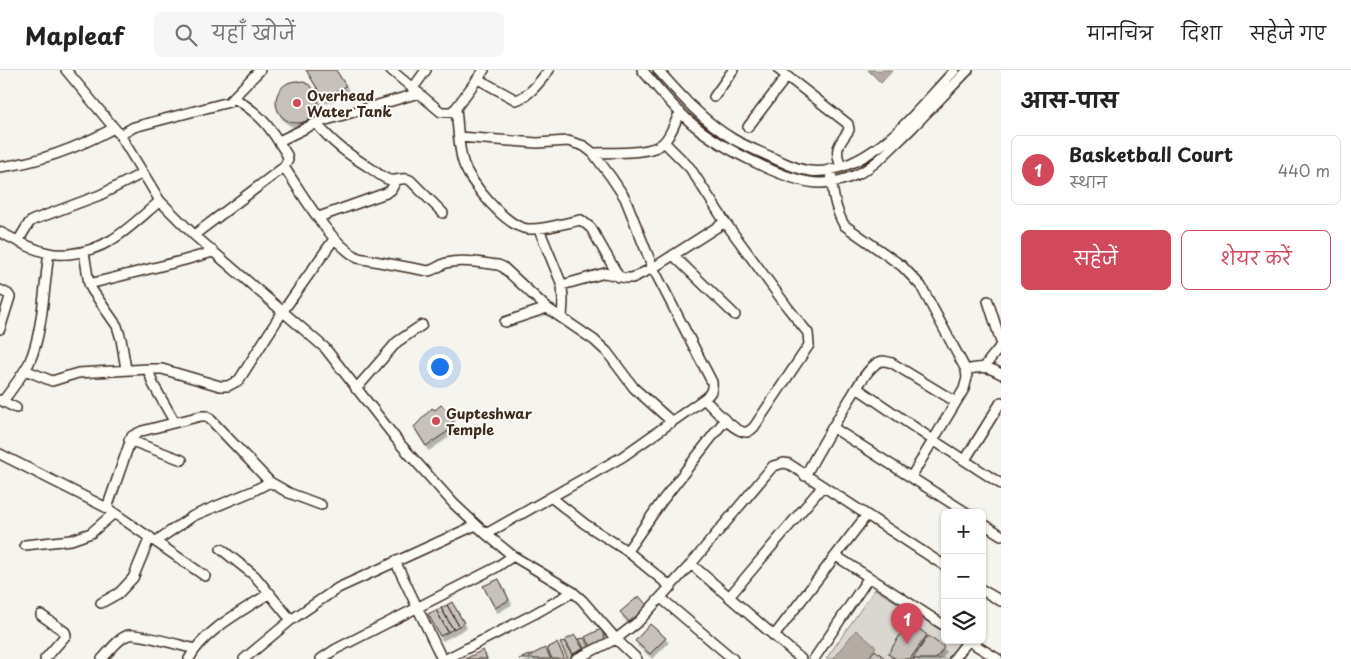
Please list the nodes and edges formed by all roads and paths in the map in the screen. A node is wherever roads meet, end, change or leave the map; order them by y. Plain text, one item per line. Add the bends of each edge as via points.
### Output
1 (66, 70) edge
2 (260, 70) edge
3 (390, 70) edge
4 (426, 70) edge
5 (484, 70) edge
6 (549, 70) edge
7 (642, 70) edge
8 (658, 70) edge
9 (733, 70) edge
10 (779, 70) edge
11 (955, 70) edge
12 (967, 71) edge
13 (787, 76) junction
14 (478, 79) junction
15 (416, 90) junction
16 (714, 96) dead end
17 (234, 98) junction
18 (456, 108) junction
19 (680, 112) junction
20 (316, 123) junction
21 (748, 126) dead end
22 (117, 132) junction
23 (899, 135) junction
24 (459, 137) junction
25 (279, 141) junction
26 (664, 142) junction
27 (593, 153) junction
28 (0, 166) edge
29 (284, 167) junction
30 (842, 167) junction
31 (831, 169) junction
32 (143, 172) junction
33 (396, 181) junction
34 (831, 182) junction
35 (160, 201) junction
36 (443, 213) dead end
37 (319, 217) junction
38 (725, 222) junction
39 (539, 229) junction
40 (0, 232) edge
41 (194, 235) junction
42 (334, 239) junction
43 (18, 241) junction
44 (84, 252) junction
45 (213, 252) junction
46 (49, 253) junction
47 (673, 255) junction
48 (653, 268) junction
49 (619, 277) junction
50 (89, 284) junction
51 (562, 285) junction
52 (0, 290) edge
53 (988, 301) dead end
54 (548, 308) junction
55 (283, 311) junction
56 (734, 315) dead end
57 (562, 318) junction
58 (505, 322) dead end
59 (422, 325) dead end
60 (0, 329) edge
61 (1001, 343) edge
62 (985, 367) junction
63 (148, 369) junction
64 (24, 370) junction
65 (126, 370) junction
66 (966, 370) junction
67 (1001, 374) edge
68 (857, 388) junction
69 (356, 389) junction
70 (704, 399) junction
71 (2, 400) edge
72 (956, 402) junction
73 (1001, 402) edge
74 (16, 408) dead end
75 (992, 416) junction
76 (725, 420) junction
77 (174, 421) junction
78 (1001, 421) edge
79 (671, 422) junction
80 (832, 426) junction
81 (130, 440) junction
82 (933, 440) junction
83 (0, 454) edge
84 (182, 460) dead end
85 (965, 460) junction
86 (805, 476) junction
87 (911, 477) junction
88 (270, 482) junction
89 (1001, 484) edge
90 (822, 487) junction
91 (552, 498) junction
92 (321, 504) dead end
93 (961, 509) edge
94 (110, 511) junction
95 (866, 516) junction
96 (476, 525) junction
97 (986, 526) edge
98 (486, 534) junction
99 (1001, 535) edge
100 (153, 539) junction
101 (26, 545) dead end
102 (221, 549) dead end
103 (627, 551) junction
104 (513, 556) junction
105 (836, 556) junction
106 (395, 562) junction
107 (941, 563) edge
108 (691, 564) junction
109 (206, 576) dead end
110 (869, 577) junction
111 (671, 587) junction
112 (573, 592) junction
113 (986, 592) edge
114 (270, 593) junction
115 (730, 597) junction
116 (661, 598) junction
117 (1001, 601) edge
118 (101, 603) dead end
119 (417, 607) junction
120 (41, 615) dead end
121 (291, 620) junction
122 (941, 623) edge
123 (774, 636) junction
124 (616, 639) junction
125 (964, 644) edge
126 (974, 644) edge
127 (195, 649) junction
128 (45, 659) edge
129 (102, 659) edge
130 (189, 659) edge
131 (244, 659) edge
132 (321, 659) edge
133 (442, 659) edge
134 (446, 659) edge
135 (576, 659) edge
136 (637, 659) edge
137 (733, 659) edge
138 (800, 659) edge
139 (814, 659) edge
140 (954, 659) edge
141 (998, 659) edge

1 - 22 street
2 - 17 street
3 - 15 street
4 - 15 street
5 - 14 street
6 - 14 street via 533,89 516,100
7 - 19 street
8 - 31 street via 705,119 734,140 809,171
9 - 16 street
10 - 13 street
11 - 23 street
12 - 23 street
13 - 21 street
13 - 30 street via 850,127 837,148
14 - 18 street
15 - 18 street via 440,112 451,112
15 - 20 street
17 - 22 street via 223,104
17 - 25 street via 257,113
18 - 24 street
19 - 26 street
19 - 34 street via 703,132 768,167 796,179
20 - 25 street
20 - 33 street via 341,149 387,179
22 - 28 street via 66,152
22 - 32 street
23 - 30 street
23 - 34 street via 872,165 857,174
24 - 27 street via 537,143 568,141
24 - 39 street via 463,164 478,188 513,223 526,229
25 - 29 street via 288,160
26 - 27 street via 642,150
26 - 38 street via 690,168
27 - 48 street via 625,198
29 - 37 street
29 - 41 street
30 - 31 street
31 - 34 street
32 - 35 street
32 - 43 street via 100,195 33,220
33 - 36 street via 410,180
33 - 37 street via 386,193
34 - 66 street via 834,201 844,225 902,266 921,286
35 - 41 street
35 - 44 street via 115,238
37 - 42 street
38 - 47 street
38 - 76 street via 808,333 809,339 809,345 754,428 741,431
39 - 49 street via 581,220 591,228
39 - 51 street
40 - 43 street
41 - 45 street
42 - 54 street via 358,258 428,271 455,262 498,265 508,270
42 - 55 street
43 - 46 street
44 - 46 street
44 - 50 street
45 - 50 street
45 - 55 street
46 - 64 street via 38,334
47 - 48 street
47 - 56 street
48 - 49 street via 632,278
48 - 70 street via 712,382 711,393
49 - 51 street via 605,273
50 - 65 street via 117,326
51 - 57 street
52 - 60 street via 10,297
53 - 61 street
54 - 57 street
54 - 58 street
55 - 63 street via 234,384 220,386 162,369
55 - 69 street via 325,348
57 - 79 street via 607,352 634,388
59 - 69 street via 397,342
61 - 62 street
62 - 66 street
62 - 67 street
63 - 65 street
63 - 77 street
64 - 65 street via 52,381 78,373
64 - 71 street
66 - 72 street via 964,389
68 - 72 street via 869,370 884,360
68 - 80 street
68 - 82 street
69 - 96 street via 401,446
70 - 76 street
70 - 79 street
71 - 74 street
72 - 82 street
73 - 75 street
75 - 78 street
75 - 85 street
76 - 103 street
77 - 81 street via 136,433
77 - 88 street via 207,416
79 - 91 street via 622,457
80 - 86 street
80 - 87 street
81 - 84 street
81 - 94 street
82 - 85 street
82 - 87 street
83 - 94 street
85 - 89 street
86 - 90 street
86 - 108 street via 784,463 773,466
87 - 93 street
88 - 92 street via 289,493
88 - 100 street via 193,516
90 - 95 street
90 - 115 street
91 - 98 street
91 - 103 street
94 - 100 street
94 - 101 street via 92,533 71,540
95 - 105 street
95 - 107 street
96 - 98 street
96 - 106 street
97 - 99 street
98 - 104 street
100 - 109 street
100 - 118 street via 133,578 119,593
102 - 114 street via 256,576
103 - 111 street
104 - 112 street
104 - 119 street
105 - 110 street
105 - 123 street
106 - 119 street
106 - 121 street via 338,588
108 - 111 street
108 - 115 street
110 - 122 street
110 - 139 street
111 - 116 street
112 - 124 street
112 - 134 street
113 - 117 street
114 - 121 street
114 - 127 street via 212,631
115 - 123 street
116 - 124 street
116 - 137 street
119 - 132 street
119 - 133 street
120 - 128 street via 66,635
121 - 131 street
123 - 138 street
124 - 135 street
124 - 136 street
125 - 140 street
126 - 141 street
127 - 129 street via 128,635
127 - 130 street

